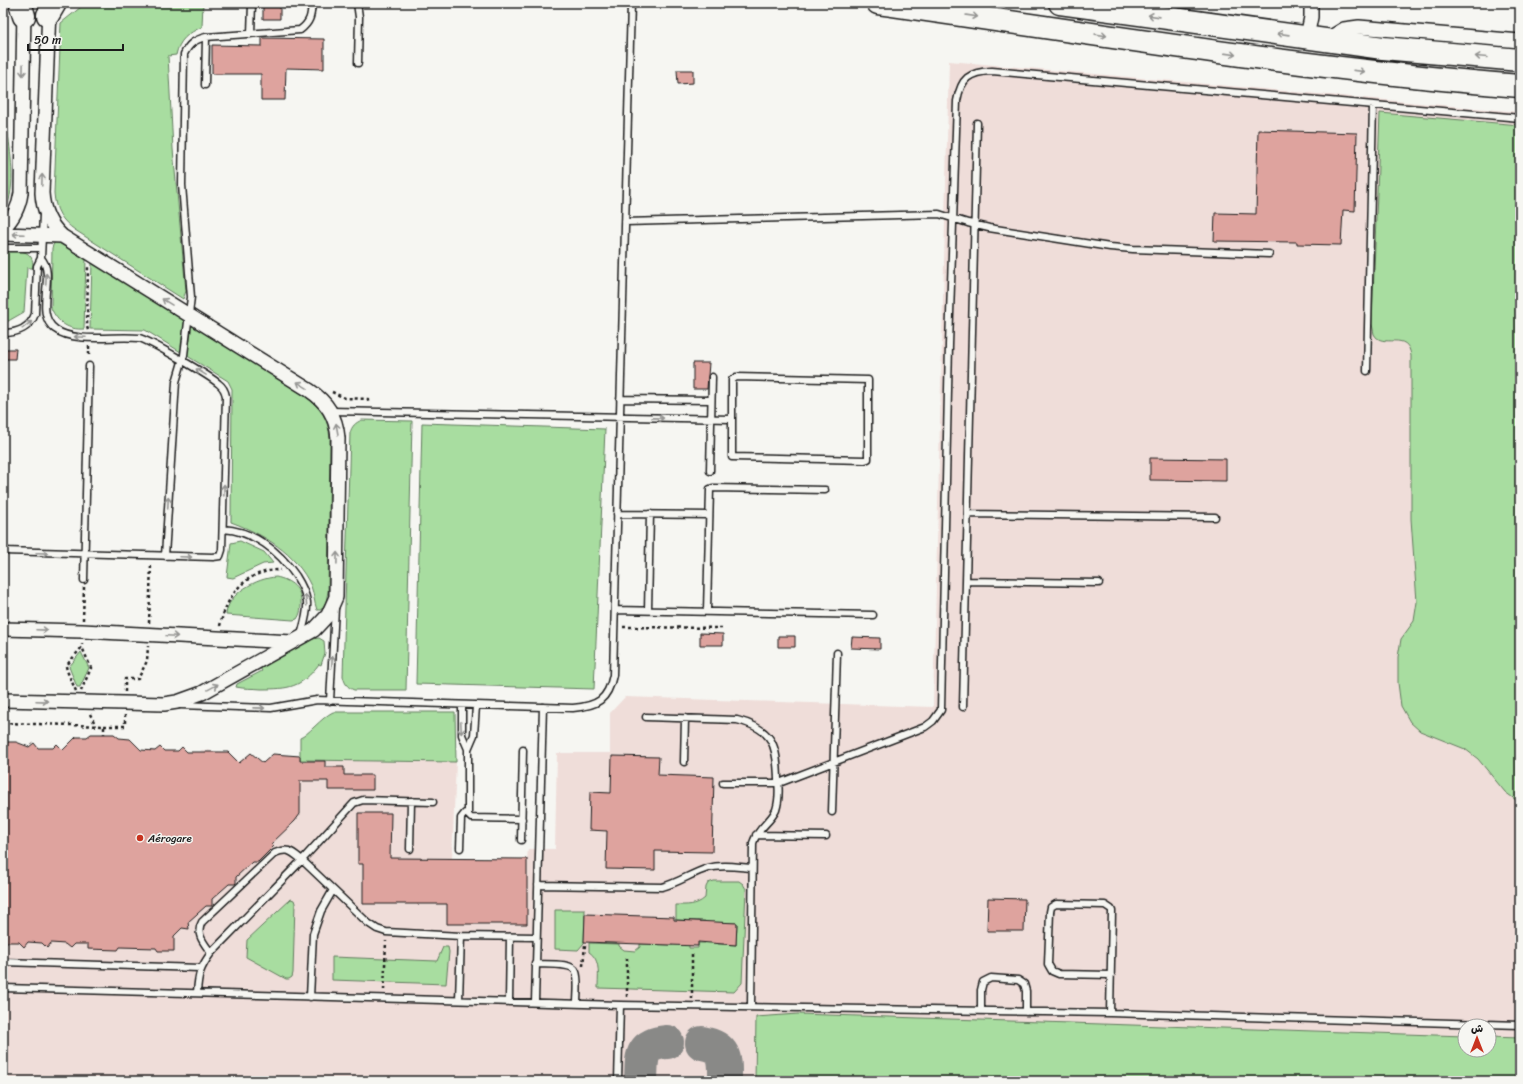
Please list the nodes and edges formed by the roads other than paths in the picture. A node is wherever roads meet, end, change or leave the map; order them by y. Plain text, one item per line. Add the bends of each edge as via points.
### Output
1 (252, 3) edge
2 (312, 3) edge
3 (357, 3) edge
4 (631, 3) edge
5 (878, 3) edge
6 (1311, 3) edge
7 (1070, 4) edge
8 (23, 7) edge
9 (51, 7) edge
10 (251, 34) junction
11 (206, 37) junction
12 (1316, 39) junction
13 (1520, 41) edge
14 (1520, 60) edge
15 (358, 62) dead end
16 (205, 85) dead end
17 (1520, 86) edge
18 (1373, 105) junction
19 (1520, 118) edge
20 (977, 123) dead end
21 (44, 206) junction
22 (952, 218) junction
23 (625, 222) junction
24 (975, 225) junction
25 (3, 229) edge
26 (3, 234) edge
27 (62, 236) junction
28 (42, 242) junction
29 (3, 248) edge
30 (1269, 254) dead end
31 (41, 258) junction
32 (189, 316) junction
33 (3, 333) edge
34 (182, 361) junction
35 (89, 366) road end
36 (1367, 371) dead end
37 (712, 377) dead end
38 (620, 399) junction
39 (712, 400) junction
40 (331, 411) junction
41 (619, 417) junction
42 (711, 419) junction
43 (732, 419) junction
44 (710, 471) dead end
45 (825, 490) dead end
46 (617, 514) junction
47 (650, 514) junction
48 (968, 514) junction
49 (709, 515) junction
50 (1215, 517) dead end
51 (223, 529) junction
52 (3, 551) edge
53 (84, 554) junction
54 (165, 556) junction
55 (84, 580) road end
56 (966, 581) junction
57 (1099, 583) dead end
58 (336, 597) junction
59 (615, 610) junction
60 (648, 610) junction
61 (708, 611) junction
62 (874, 615) dead end
63 (3, 629) edge
64 (297, 640) junction
65 (837, 653) dead end
66 (3, 700) edge
67 (330, 701) junction
68 (164, 704) junction
69 (462, 705) junction
70 (476, 706) junction
71 (542, 707) junction
72 (963, 707) dead end
73 (646, 717) dead end
74 (685, 718) junction
75 (468, 749) junction
76 (524, 750) dead end
77 (684, 762) dead end
78 (834, 762) junction
79 (723, 783) dead end
80 (779, 783) junction
81 (411, 801) junction
82 (433, 802) dead end
83 (832, 812) dead end
84 (468, 813) junction
85 (522, 819) junction
86 (756, 835) junction
87 (826, 836) dead end
88 (521, 840) dead end
89 (460, 848) dead end
90 (410, 849) dead end
91 (302, 860) junction
92 (752, 868) junction
93 (538, 885) junction
94 (333, 890) junction
95 (461, 936) junction
96 (510, 937) junction
97 (536, 937) junction
98 (211, 953) junction
99 (3, 962) edge
100 (535, 964) junction
101 (200, 968) junction
102 (1111, 975) junction
103 (3, 988) edge
104 (197, 993) junction
105 (310, 997) junction
106 (458, 1000) junction
107 (509, 1002) junction
108 (535, 1002) junction
109 (577, 1003) junction
110 (623, 1005) junction
111 (751, 1006) junction
112 (981, 1011) junction
113 (1026, 1012) junction
114 (1110, 1013) junction
115 (1520, 1025) edge
116 (618, 1081) edge

1 - 10 lane
2 - 10 lane via 309,21 300,30
3 - 15 lane
4 - 23 lane
5 -> 17 highway via 1379,73
6 - 12 street
12 -> 7 highway
8 -> 25 street via 21,193 14,216
21 -> 9 street via 42,193
10 - 11 lane
11 - 16 lane
11 - 32 lane via 196,39 188,45 183,59 182,185 191,291
12 - 13 street via 1344,29 1359,27
14 -> 12 highway via 1383,48
18 - 19 lane
18 - 22 lane via 992,71 978,72 966,78 959,89
18 - 36 lane
20 - 24 lane
21 - 27 street via 48,219
21 - 28 lane
22 - 23 lane via 934,214
22 - 24 lane
22 - 78 lane via 941,710 925,727
23 - 38 lane
24 - 30 lane via 1133,250
24 - 48 lane
28 -> 26 street
27 - 28 street
32 -> 27 street
28 - 29 lane
28 - 31 lane
33 -> 31 lane via 21,330 33,320 36,314 37,266
34 -> 31 lane via 142,338 71,336 52,327 48,320 46,303 46,269
32 - 34 lane
40 -> 32 street via 325,402 309,390
51 -> 34 lane via 226,396 220,384
54 -> 34 lane via 175,395
35 - 53 lane
37 - 39 lane
38 - 39 lane
38 - 41 lane
39 - 42 lane
40 - 41 lane
58 -> 40 street via 338,438
41 -> 42 lane
41 - 46 lane
42 - 43 lane
42 - 44 lane
43 - 43 lane via 734,377 869,381 866,460 734,457 731,454
45 - 49 lane via 711,488
46 - 47 lane
46 - 59 lane
47 - 49 lane
47 - 60 lane
48 - 50 lane
48 - 56 lane
49 - 61 lane
54 -> 51 lane via 217,557 222,553
64 -> 51 lane via 305,622 307,600 291,569 267,545 245,534
52 -> 53 lane
53 - 54 lane
53 - 55 lane
56 - 57 lane
56 - 72 lane
58 - 64 street via 328,615 321,623
67 -> 58 lane
59 - 60 lane
59 - 71 lane via 613,675 607,694 601,701 586,707
60 - 61 lane
61 - 62 lane
63 -> 64 street
68 -> 64 street via 202,693
65 - 78 lane
66 -> 68 street
68 -> 67 lane via 271,708 304,702
67 - 69 lane
69 - 70 lane
69 -> 75 lane via 462,735
70 - 71 lane
70 - 75 lane via 474,735
71 - 93 lane
73 - 74 lane
74 - 77 lane
74 - 80 lane via 737,720 752,724 764,732 773,744 778,758
75 - 84 lane
76 - 85 lane
78 - 80 lane
78 - 83 lane
79 - 80 lane
80 - 86 lane via 775,810
81 - 82 lane
81 - 90 lane
81 - 91 lane via 363,800 354,803
84 - 85 lane via 471,818
84 - 89 lane via 461,818
85 - 88 lane
86 - 87 lane
86 - 92 lane via 753,843
91 - 94 lane
91 - 98 lane
91 - 98 lane via 292,851 280,850 275,853 202,922 198,933
92 - 93 lane via 710,868 662,887
92 - 111 lane
93 - 97 lane
94 - 95 lane via 376,929 386,932
94 - 105 lane via 318,916 313,934
95 - 96 lane
95 - 106 lane
96 - 97 lane
96 - 107 lane
97 - 100 lane
98 - 101 lane
99 - 101 lane
100 - 108 lane
100 - 109 lane via 573,967 576,972
101 - 104 lane
102 - 102 lane via 1059,974 1052,971 1048,964 1051,907 1056,904 1109,907 1112,911
102 - 114 lane
103 - 104 lane
104 - 105 lane
105 - 106 lane
106 - 107 lane
107 - 108 lane
108 - 109 lane
109 - 110 lane
110 - 111 lane
110 - 116 lane
111 - 112 lane
112 - 113 lane
112 - 113 lane via 983,982 991,978 1018,980 1024,984
113 - 114 lane
114 - 115 lane

